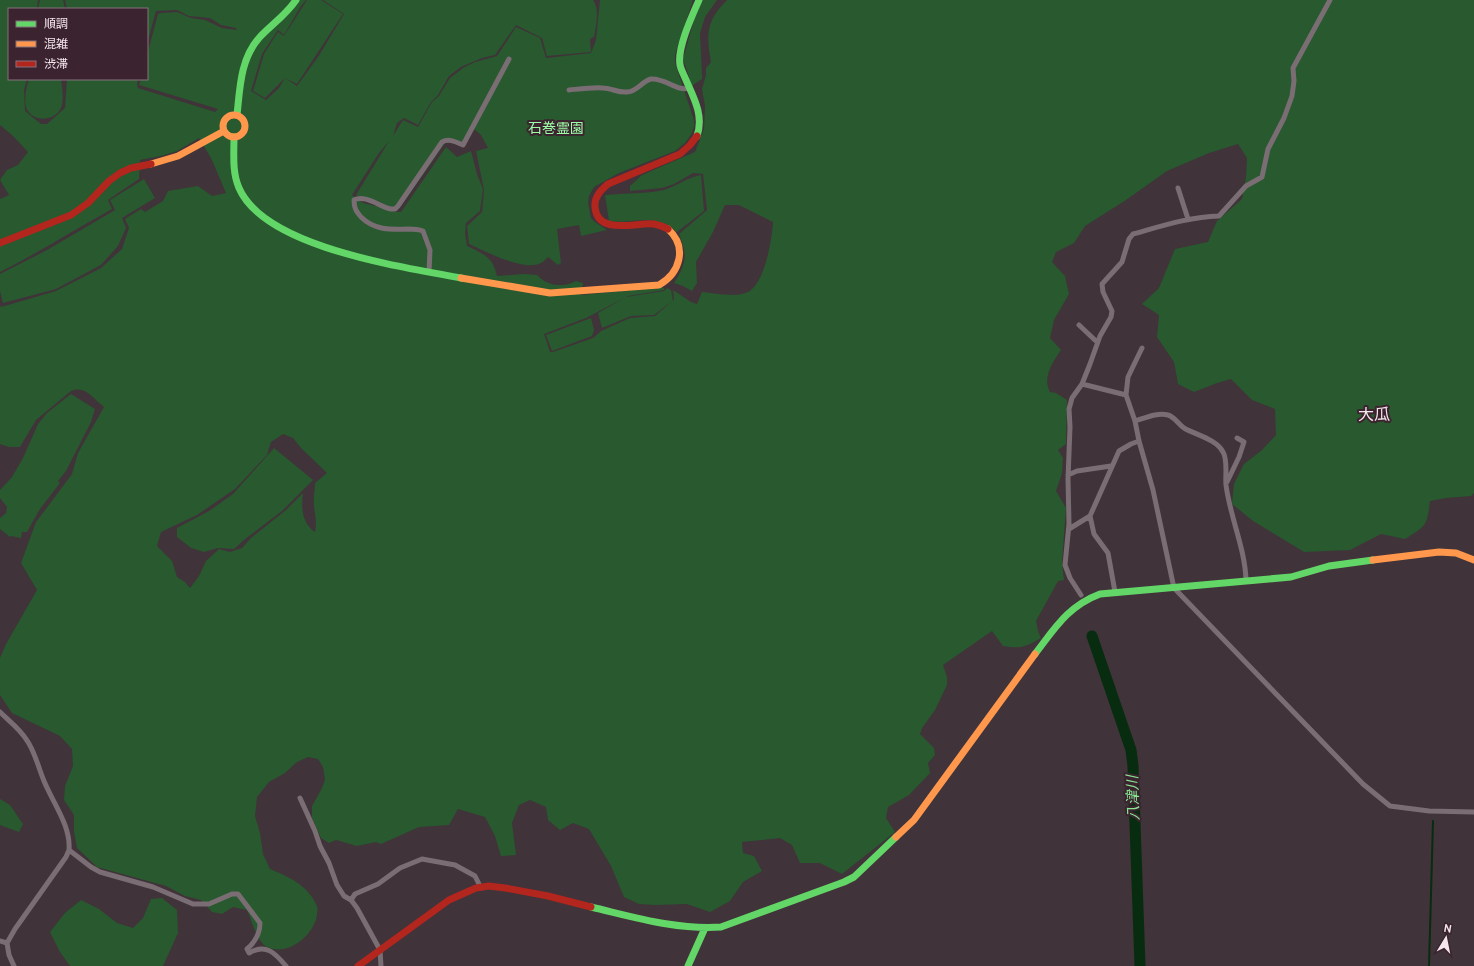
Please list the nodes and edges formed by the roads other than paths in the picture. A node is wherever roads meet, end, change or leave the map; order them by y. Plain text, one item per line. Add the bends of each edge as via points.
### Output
1 (296, 0) edge
2 (699, 0) edge
3 (1330, 0) edge
4 (509, 59) dead end
5 (690, 88) junction
6 (569, 90) dead end
7 (237, 115) junction
8 (224, 131) junction
9 (234, 137) junction
10 (1178, 188) dead end
11 (1188, 219) junction
12 (0, 243) edge
13 (429, 272) junction
14 (1079, 325) dead end
15 (1097, 342) junction
16 (1142, 348) dead end
17 (1082, 384) junction
18 (1126, 395) junction
19 (1136, 421) junction
20 (1237, 438) dead end
21 (1139, 441) junction
22 (1111, 466) junction
23 (1068, 475) junction
24 (1226, 482) junction
25 (1090, 516) junction
26 (1069, 529) junction
27 (1474, 560) edge
28 (1246, 580) junction
29 (1174, 588) junction
30 (1115, 592) junction
31 (1081, 596) dead end
32 (0, 712) edge
33 (300, 798) dead end
34 (1474, 812) edge
35 (69, 850) junction
36 (481, 888) junction
37 (350, 900) junction
38 (705, 928) junction
39 (0, 941) edge
40 (7, 943) junction
41 (380, 950) junction
42 (14, 966) edge
43 (286, 966) edge
44 (358, 966) edge
45 (381, 966) edge
46 (688, 966) edge

1 - 7 street via 257,41 249,54 241,75
2 - 5 street via 680,57 680,65
3 - 11 street via 1293,68 1292,96 1268,149 1262,176 1246,186 1219,216
4 - 13 street via 463,145 450,140 442,142 398,206 391,209 367,200 354,200 355,209 359,214 375,226 384,229 423,231 430,250
5 - 6 street via 680,89 665,81 652,79 632,92 603,88
5 - 13 street via 699,110 700,120 699,133 690,147 680,154 608,184 596,195 596,213 608,224 617,226 653,223 661,225 675,237 679,247 679,260 676,269 665,282 659,285 550,292
7 - 8 street via 225,119
7 - 9 street via 243,119 245,126 243,133
8 - 9 street via 228,136
8 - 12 street via 178,156 120,173 71,215
9 - 13 street via 234,167 239,188 248,203 260,215 280,228 316,245
10 - 11 street
11 - 15 street via 1133,234 1129,239 1122,262 1102,284 1112,310 1111,317
14 - 15 street
15 - 17 street
16 - 18 street via 1128,377
17 - 18 street
17 - 23 street via 1070,403
18 - 19 street
19 - 21 street
19 - 24 street via 1167,414 1184,428 1218,446 1225,456
20 - 24 street via 1244,442
21 - 22 street via 1119,451
21 - 29 street via 1153,490
22 - 23 street via 1077,470
22 - 25 street
23 - 26 street
24 - 28 street
25 - 26 street
25 - 30 street via 1094,534 1108,553
26 - 31 street via 1065,565
27 - 28 street via 1456,553 1439,552 1329,566 1291,577
28 - 29 street
29 - 30 street
29 - 34 street via 1363,784 1390,806 1429,811
30 - 38 street via 1089,598 1067,614 914,820 854,877 721,927
32 - 35 street via 21,732 30,745 65,826 70,843
33 - 37 street via 337,884 344,896
35 - 40 street
35 - 43 street via 100,872 152,887 192,904 208,904 238,894 260,923 256,939 247,949 249,953 259,948 267,949
36 - 37 street via 476,876 455,865 422,859 400,868 378,884 355,894
36 - 38 street via 489,886 510,889 662,924
36 - 41 street via 449,900
37 - 41 street
38 - 46 street
39 - 40 street
40 - 42 street
41 - 44 street
41 - 45 street

